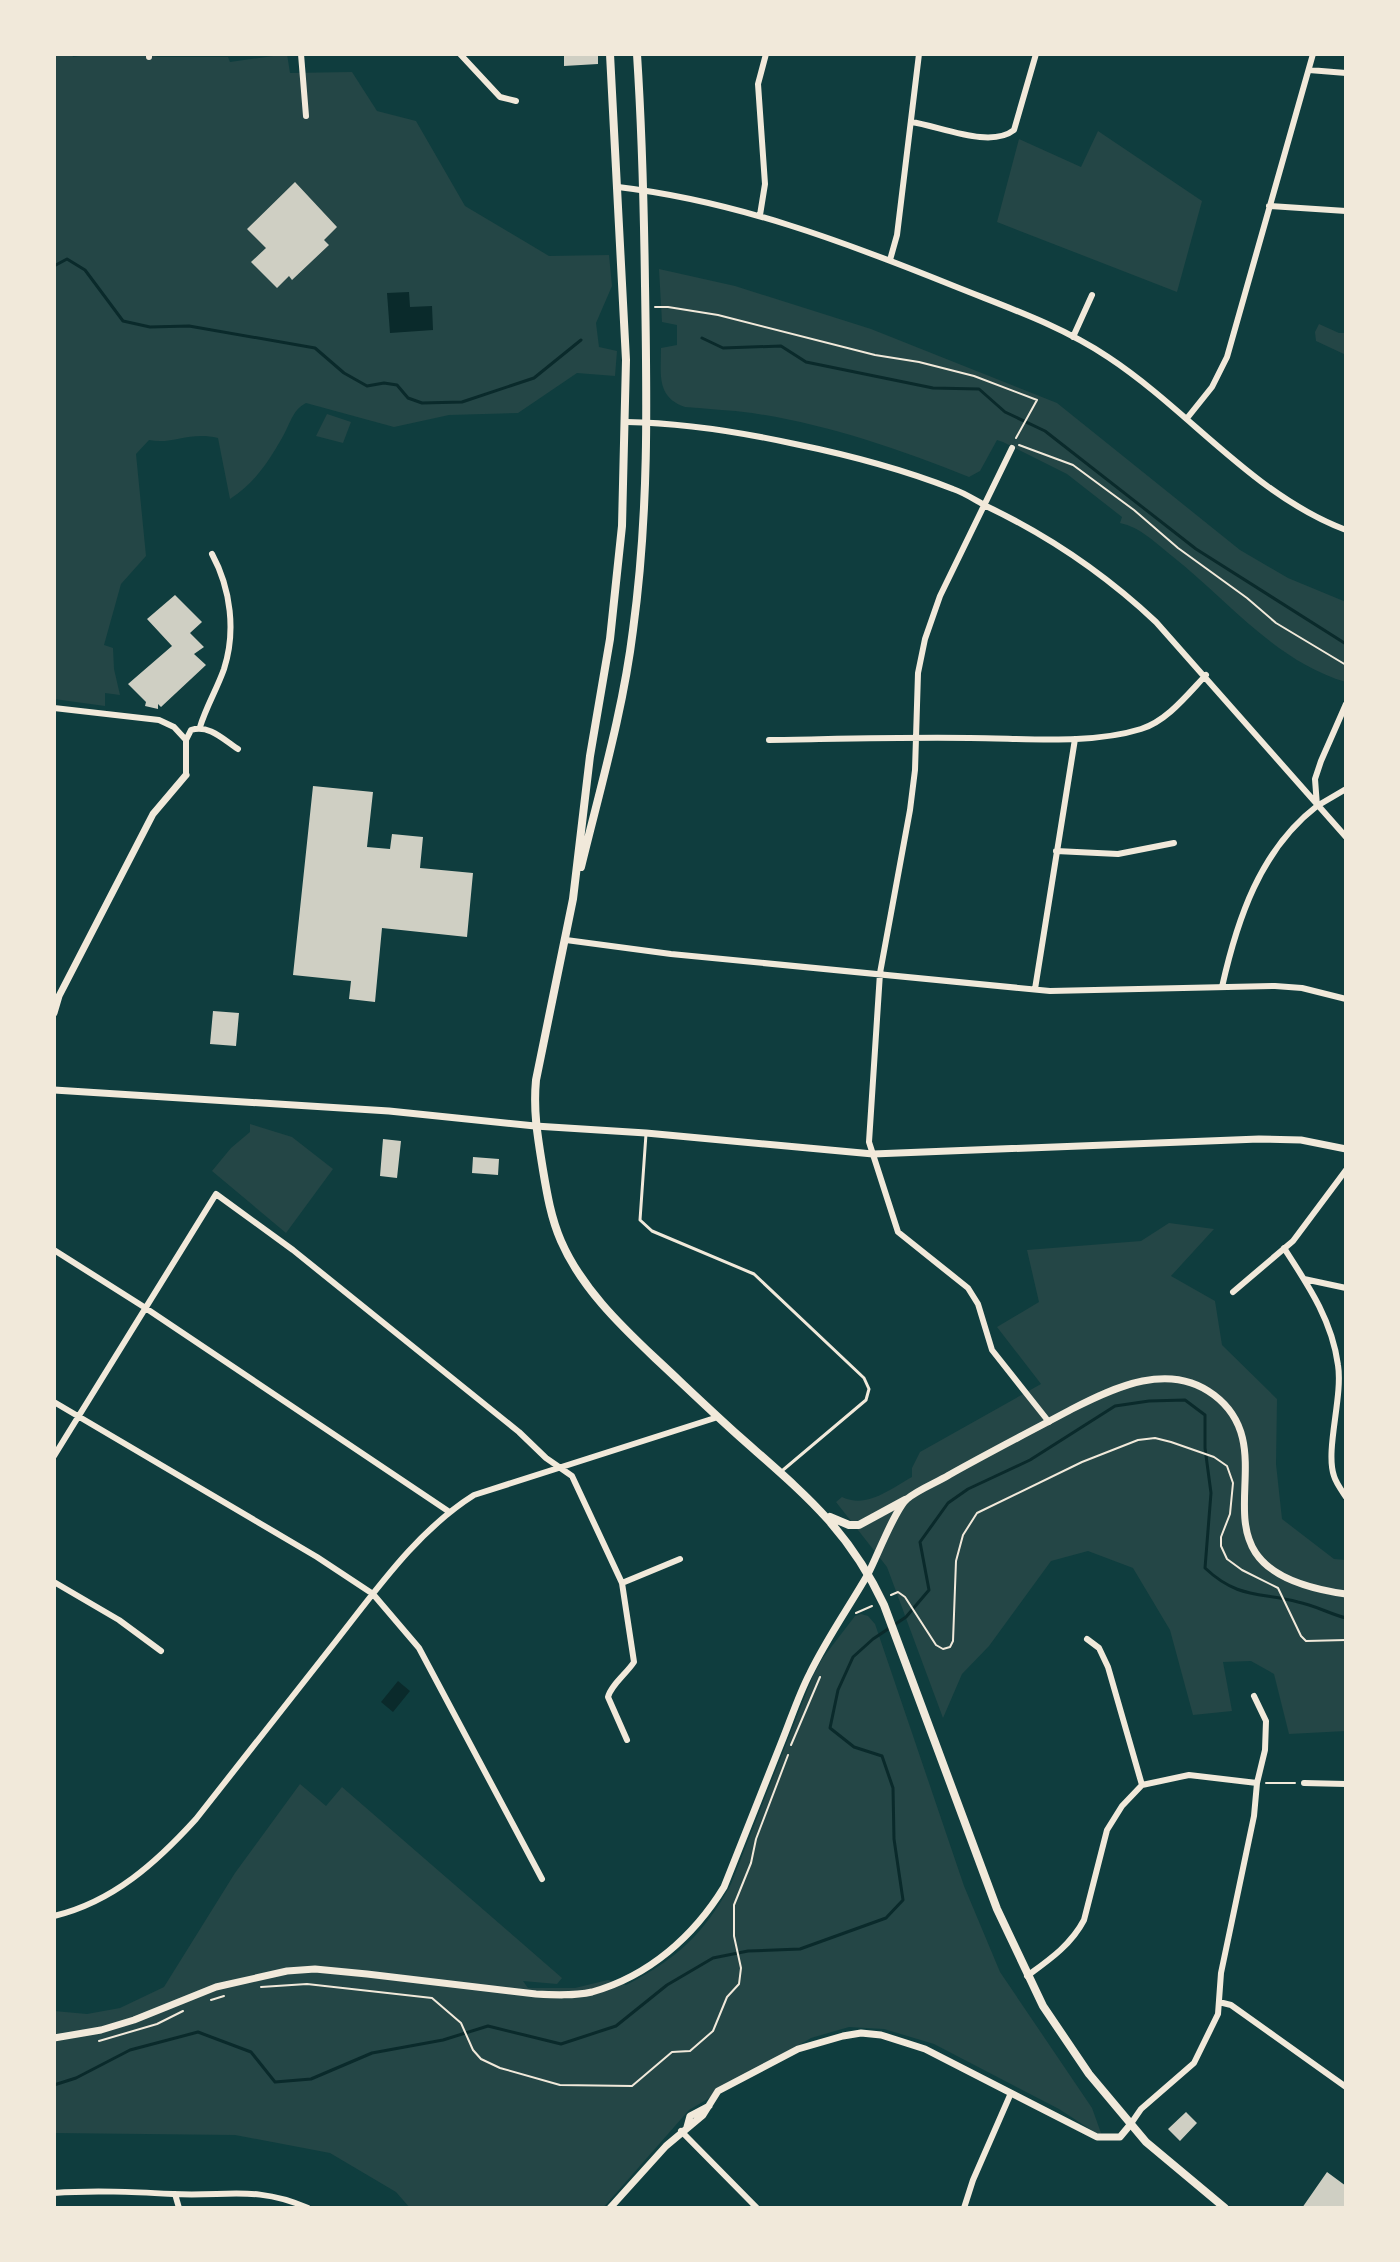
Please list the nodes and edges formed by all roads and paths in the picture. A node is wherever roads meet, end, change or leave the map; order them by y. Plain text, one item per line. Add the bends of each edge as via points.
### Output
1 (301, 54) edge
2 (460, 54) edge
3 (610, 54) edge
4 (637, 54) edge
5 (766, 54) edge
6 (919, 54) edge
7 (1036, 54) edge
8 (1313, 54) edge
9 (1309, 70) junction
10 (1346, 73) edge
11 (516, 101) dead end
12 (306, 116) dead end
13 (911, 122) junction
14 (618, 187) junction
15 (644, 190) junction
16 (1269, 206) junction
17 (1346, 211) edge
18 (760, 215) junction
19 (890, 260) junction
20 (1092, 295) dead end
21 (646, 307) junction
22 (1073, 337) junction
23 (1188, 417) junction
24 (627, 422) junction
25 (649, 422) junction
26 (1012, 448) dead end
27 (984, 505) junction
28 (1346, 530) edge
29 (212, 554) dead end
30 (1346, 665) edge
31 (1206, 675) junction
32 (1346, 704) edge
33 (54, 708) edge
34 (200, 727) junction
35 (915, 737) junction
36 (1075, 739) junction
37 (186, 740) junction
38 (769, 740) dead end
39 (238, 749) dead end
40 (590, 756) junction
41 (609, 758) junction
42 (186, 775) joint
43 (1346, 789) edge
44 (1317, 806) junction
45 (1346, 837) edge
46 (1174, 843) dead end
47 (1056, 851) junction
48 (573, 899) junction
49 (566, 940) junction
50 (880, 973) junction
51 (1222, 987) junction
52 (1035, 989) junction
53 (1346, 999) edge
54 (54, 1013) edge
55 (54, 1090) edge
56 (535, 1126) junction
57 (646, 1133) junction
58 (1346, 1149) edge
59 (873, 1154) junction
60 (1346, 1170) edge
61 (1284, 1248) junction
62 (54, 1250) edge
63 (1304, 1279) junction
64 (1346, 1288) edge
65 (1233, 1292) dead end
66 (144, 1307) junction
67 (54, 1402) edge
68 (78, 1416) junction
69 (718, 1417) junction
70 (1049, 1422) junction
71 (54, 1456) edge
72 (562, 1467) junction
73 (780, 1472) junction
74 (1346, 1497) edge
75 (905, 1500) junction
76 (448, 1511) junction
77 (827, 1515) junction
78 (680, 1559) dead end
79 (868, 1573) junction
80 (54, 1582) edge
81 (622, 1583) junction
82 (894, 1593) dead end
83 (373, 1594) junction
84 (1346, 1594) edge
85 (867, 1608) dead end
86 (849, 1623) dead end
87 (1087, 1639) dead end
88 (1346, 1640) edge
89 (161, 1651) dead end
90 (822, 1671) dead end
91 (1254, 1696) dead end
92 (627, 1740) dead end
93 (1257, 1783) junction
94 (1304, 1783) joint
95 (1346, 1784) edge
96 (1142, 1785) junction
97 (542, 1879) dead end
98 (54, 1916) edge
99 (1027, 1976) junction
100 (260, 1988) dead end
101 (223, 1996) dead end
102 (209, 2001) dead end
103 (1219, 2002) junction
104 (183, 2011) dead end
105 (54, 2038) edge
106 (92, 2042) dead end
107 (1346, 2087) edge
108 (1011, 2093) junction
109 (1130, 2125) junction
110 (684, 2129) junction
111 (54, 2193) edge
112 (175, 2194) junction
113 (179, 2208) edge
114 (308, 2208) edge
115 (610, 2208) edge
116 (757, 2208) edge
117 (964, 2208) edge
118 (1225, 2208) edge

1 - 12 street
2 - 11 street via 500,97
3 - 14 main road
4 - 15 main road
5 - 18 street via 758,84 765,184
6 - 13 street
7 - 13 street via 1014,130 1007,136 988,139
8 - 9 street
9 - 10 street
9 - 16 street
13 - 19 street
14 - 15 street
14 - 24 main road
15 - 18 street
15 - 21 main road
16 - 17 street
16 - 23 street via 1227,357
18 - 19 street
19 - 22 street
20 - 22 street
21 - 25 main road
21 - 30 path via 718,315 960,372 1037,400 1014,443 1073,465 1276,623
22 - 23 street
23 - 28 street via 1265,487
24 - 25 street
24 - 40 main road via 617,582
25 - 27 street via 737,432 842,454 894,467
25 - 41 main road via 639,584
26 - 27 street
27 - 31 street via 1054,543 1135,602
27 - 35 street via 926,634
29 - 34 street via 227,590 229,645
31 - 36 street via 1156,723
31 - 44 street
32 - 44 street via 1315,779
33 - 37 street via 159,720
34 - 37 street
34 - 39 street
35 - 36 street
35 - 38 street
35 - 50 street via 910,810
36 - 47 street
37 - 42 street
40 - 41 street
40 - 48 main road
41 - 48 main road
42 - 54 street via 153,814
43 - 44 street
44 - 45 street
44 - 51 street via 1295,823 1261,869 1231,944
46 - 47 street via 1118,854
47 - 52 street
48 - 49 main road
49 - 50 street
49 - 56 main road via 536,1080
50 - 52 street
50 - 59 street via 869,1120
51 - 52 street
51 - 53 street via 1302,988
55 - 56 street via 389,1111
56 - 57 street
56 - 69 main road via 550,1210 579,1274 631,1335
57 - 59 street
57 - 73 lane via 640,1220 652,1231 754,1274 864,1378 869,1389 866,1400
58 - 59 street via 1259,1139
59 - 70 street via 898,1232 968,1288 992,1350
60 - 61 street
61 - 63 street
61 - 65 street
62 - 66 street
63 - 64 street
63 - 74 street via 1325,1315 1339,1366 1332,1462
66 - 68 street
66 - 72 street via 216,1194
66 - 76 street
67 - 68 street
68 - 71 street
68 - 83 street
69 - 72 street
69 - 73 main road
70 - 75 street
70 - 84 street via 1099,1395 1163,1377 1214,1394 1242,1436 1244,1520 1254,1551 1287,1579 1314,1590
72 - 76 street via 474,1495
72 - 81 street via 572,1476
73 - 77 main road
75 - 77 main road via 859,1525
75 - 79 street
76 - 83 street
77 - 79 main road
78 - 81 street
79 - 99 main road
79 - 105 street via 809,1675 724,1887 685,1939 652,1964 619,1982 563,1995 315,1969 287,1971 216,1987 101,2030
80 - 89 street
81 - 92 street via 634,1662 608,1697
82 - 88 path via 905,1597 936,1645 950,1647 956,1561 963,1535 977,1513 1082,1462 1155,1438 1227,1466 1233,1483 1221,1537 1227,1559 1280,1591 1306,1641
83 - 97 street via 419,1648
83 - 98 street via 166,1852 123,1886
85 - 86 path
87 - 96 street via 1099,1648 1108,1667
90 - 100 path via 734,1905 739,1984 727,1997 713,2031 690,2051 672,2052 632,2086 560,2085 500,2068 481,2059 461,2023 432,1998 307,1984
91 - 93 street via 1266,1721
93 - 94 path
93 - 96 street via 1189,1775
93 - 103 street
94 - 95 street
96 - 99 street via 1107,1830 1077,1932
99 - 109 main road via 1089,2074
101 - 102 path
103 - 107 street via 1231,2005
103 - 109 street via 1194,2063
104 - 106 path
108 - 109 street via 1097,2137 1120,2137
108 - 110 street via 925,2049 861,2033 798,2049 718,2091 709,2106 690,2116
108 - 117 street
109 - 118 main road
110 - 115 street
110 - 116 street
111 - 112 street
112 - 113 street
112 - 114 street via 263,2193

